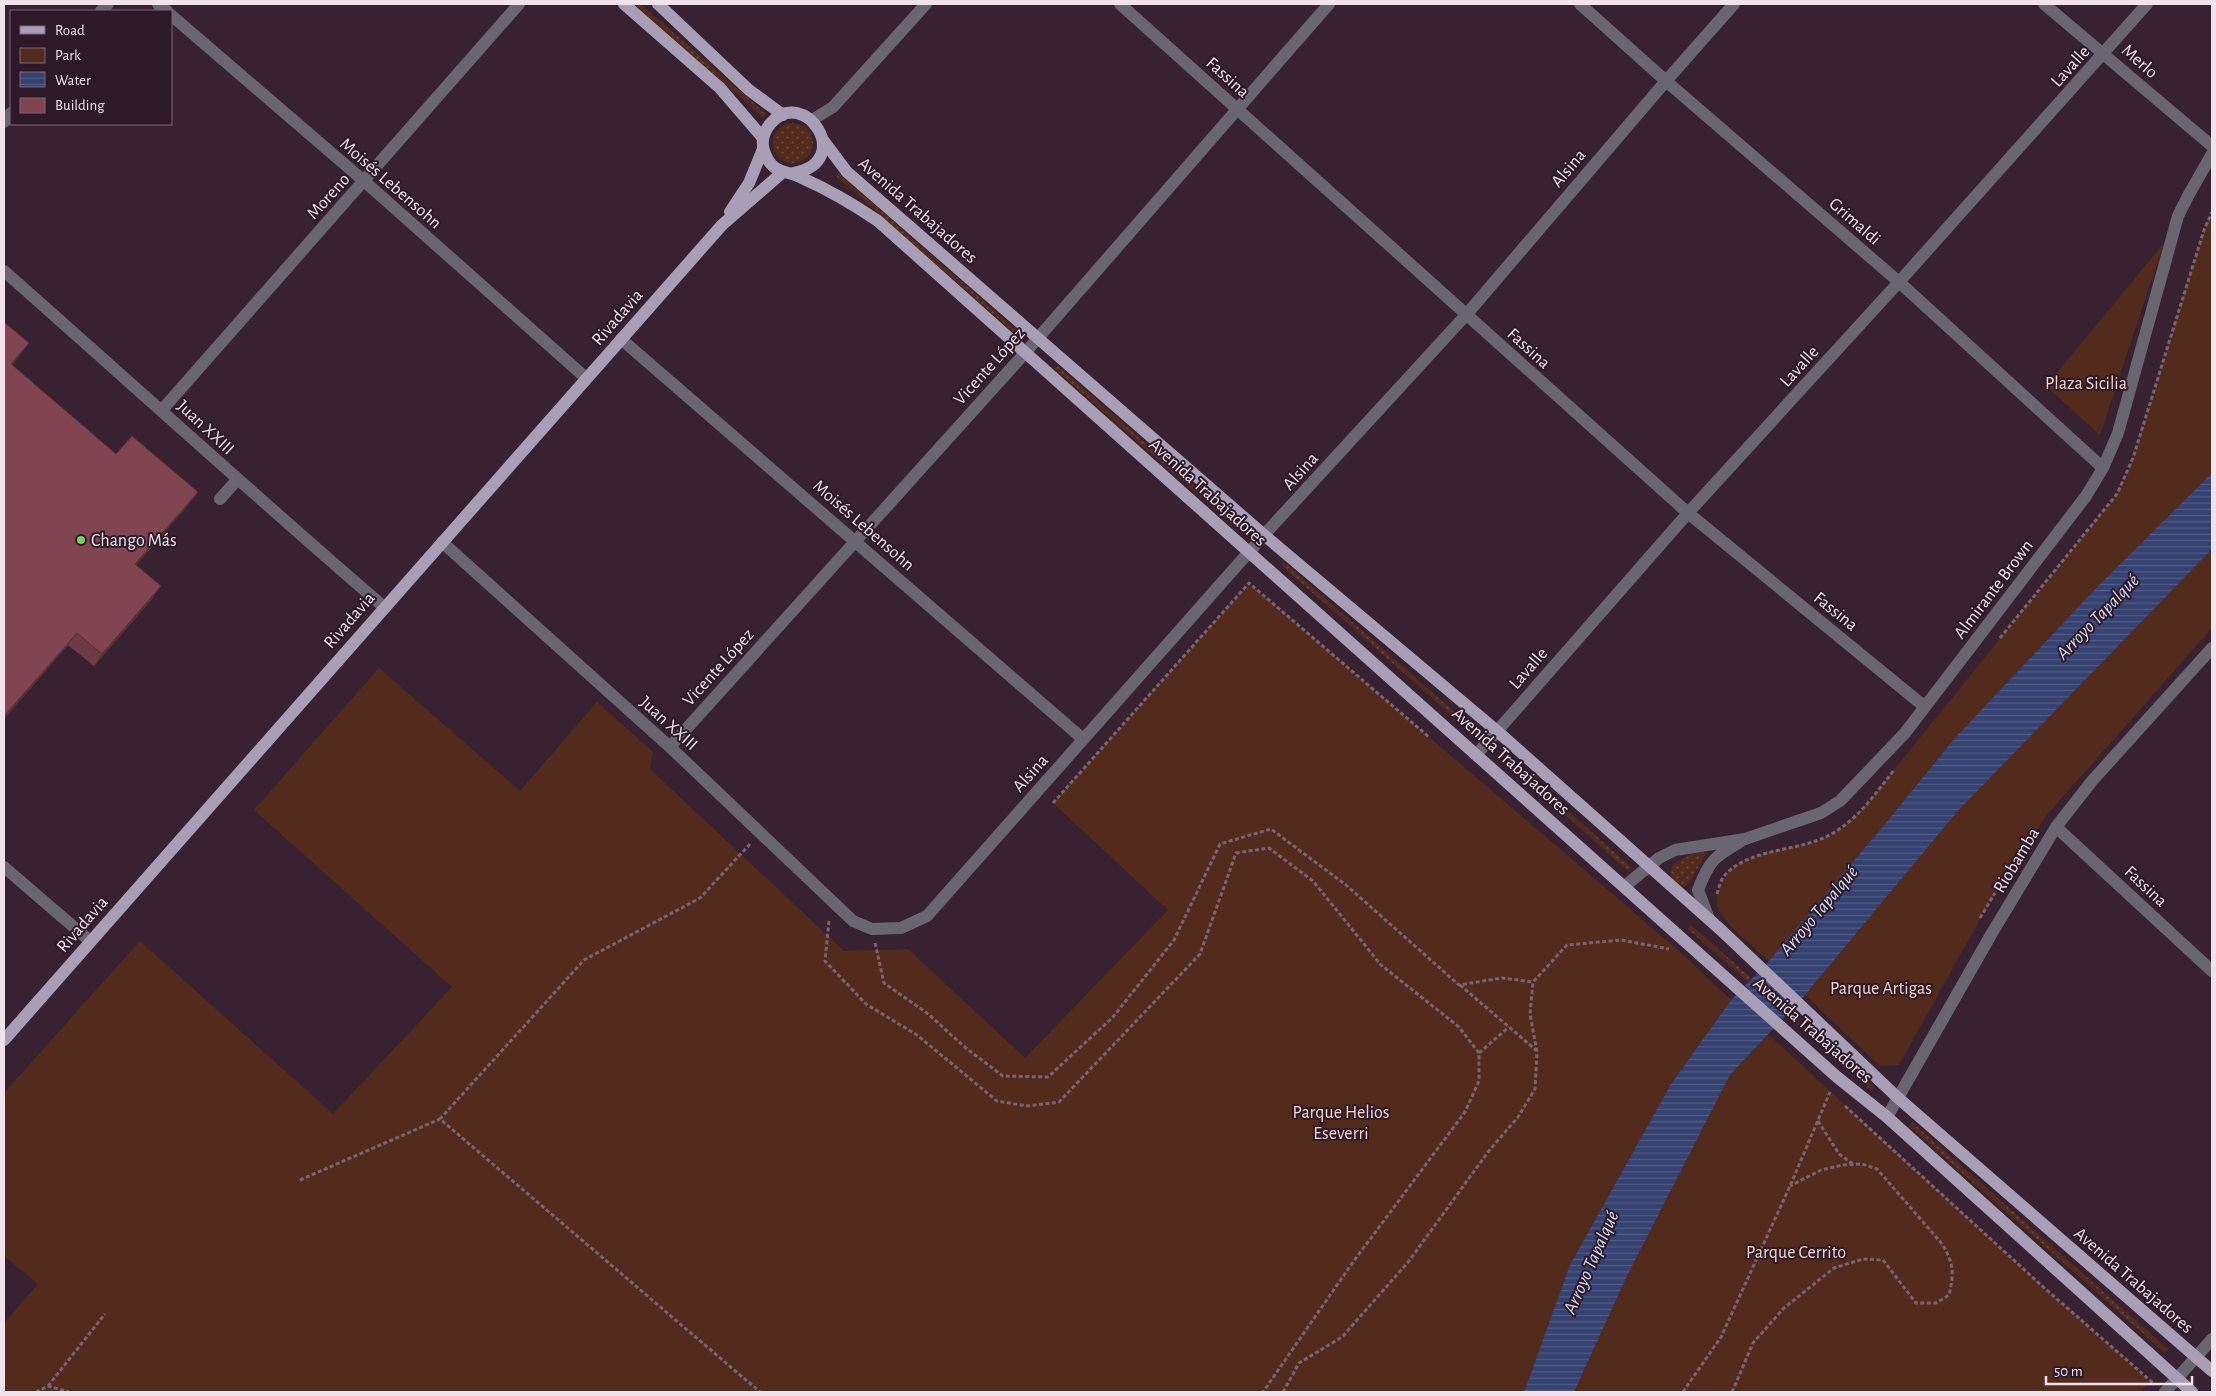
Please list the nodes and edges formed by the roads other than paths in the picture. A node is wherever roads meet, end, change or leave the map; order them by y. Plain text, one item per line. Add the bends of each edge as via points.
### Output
1 (519, 4) edge
2 (624, 4) edge
3 (658, 4) edge
4 (926, 4) edge
5 (1120, 4) edge
6 (1329, 4) edge
7 (1580, 4) edge
8 (1734, 4) edge
9 (2044, 4) edge
10 (2147, 4) edge
11 (172, 16) edge
12 (2104, 54) junction
13 (1666, 81) junction
14 (1238, 110) junction
15 (783, 115) junction
16 (812, 120) junction
17 (823, 140) junction
18 (763, 143) junction
19 (2212, 146) edge
20 (2212, 154) edge
21 (788, 173) junction
22 (364, 181) junction
23 (722, 225) junction
24 (4, 271) edge
25 (1899, 282) junction
26 (1466, 315) junction
27 (1039, 337) junction
28 (621, 339) junction
29 (1025, 353) junction
30 (586, 378) junction
31 (162, 410) junction
32 (2103, 468) junction
33 (237, 480) junction
34 (220, 499) dead end
35 (1688, 513) junction
36 (1264, 535) junction
37 (856, 541) junction
38 (442, 542) junction
39 (1249, 553) junction
40 (384, 607) junction
41 (2212, 648) edge
42 (1925, 707) junction
43 (1497, 731) junction
44 (1084, 740) junction
45 (670, 747) junction
46 (1477, 754) junction
47 (2056, 828) junction
48 (1746, 839) junction
49 (4, 866) edge
50 (1650, 866) junction
51 (1625, 886) junction
52 (1709, 919) junction
53 (872, 929) joint
54 (90, 941) junction
55 (2212, 971) edge
56 (5, 1037) edge
57 (1897, 1097) junction
58 (1887, 1117) junction
59 (2212, 1339) edge
60 (2196, 1357) junction
61 (2212, 1371) edge
62 (2177, 1379) junction
63 (2165, 1392) edge
64 (2192, 1392) edge

1 - 22 street, Moreno
2 - 18 main road via 720,88
3 - 15 main road via 749,90
4 - 16 street via 833,107
5 - 14 street, Fassina
6 - 14 street, Vicente López
7 - 13 street, Grimaldi
8 - 13 street, Alsina
9 - 12 street, Merlo
10 - 12 street, Lavalle
11 - 22 street, Moisés Lebensohn
12 - 19 street, Merlo
12 - 25 street, Lavalle
13 - 25 street, Grimaldi
13 - 26 street, Alsina
14 - 26 street, Fassina
14 - 27 street, Vicente López
15 - 16 main road via 793,113
15 - 18 main road via 770,124
16 - 17 main road
17 - 21 main road via 822,150 812,167 803,172
17 - 27 main road, Avenida Trabajadores via 847,172
18 - 21 main road via 770,163
18 - 23 main road, Rivadavia via 748,184
20 - 32 street, Almirante Brown via 2178,216 2118,433
21 - 23 main road, Rivadavia
21 - 29 main road, Avenida Trabajadores via 842,197 878,220
22 - 30 street, Moisés Lebensohn
22 - 31 street, Moreno
23 - 28 main road, Rivadavia
24 - 31 street, Juan XXIII
25 - 32 street, Grimaldi
25 - 35 street, Lavalle
26 - 35 street, Fassina
26 - 36 street, Alsina
27 - 29 street, Vicente López
27 - 36 main road, Avenida Trabajadores
28 - 30 main road, Rivadavia
28 - 37 street, Moisés Lebensohn
29 - 37 street, Vicente López
29 - 39 main road, Avenida Trabajadores
30 - 38 main road, Rivadavia
31 - 33 street, Juan XXIII
32 - 42 street, Almirante Brown via 2086,496
33 - 34 street
33 - 40 street, Juan XXIII
35 - 42 street, Fassina
35 - 43 street, Lavalle
36 - 39 street, Alsina
36 - 43 main road, Avenida Trabajadores
37 - 44 street, Moisés Lebensohn
37 - 45 street, Vicente López
38 - 40 main road, Rivadavia
38 - 45 street, Juan XXIII
39 - 44 street, Alsina
39 - 46 main road, Avenida Trabajadores
40 - 54 main road, Rivadavia
41 - 47 street, Riobamba via 2092,781
42 - 48 street, Almirante Brown via 1905,733 1840,801 1822,813
43 - 46 street, Lavalle
43 - 50 main road, Avenida Trabajadores
44 - 53 street, Alsina via 927,916 901,928
45 - 53 street, Juan XXIII via 853,921
46 - 51 main road, Avenida Trabajadores
47 - 55 street, Fassina
47 - 57 street, Riobamba
48 - 50 street, Almirante Brown via 1675,850
48 - 52 street via 1717,855 1706,870 1698,890
49 - 54 street
50 - 51 street, Almirante Brown
50 - 52 main road, Avenida Trabajadores
51 - 58 main road, Avenida Trabajadores via 1837,1077
52 - 57 main road, Avenida Trabajadores
54 - 56 main road, Rivadavia
57 - 58 street, Riobamba
57 - 60 main road, Avenida Trabajadores
58 - 62 main road, Avenida Trabajadores
59 - 60 street
60 - 61 main road, Avenida Trabajadores
60 - 62 street
62 - 63 street
62 - 64 main road, Avenida Trabajadores

